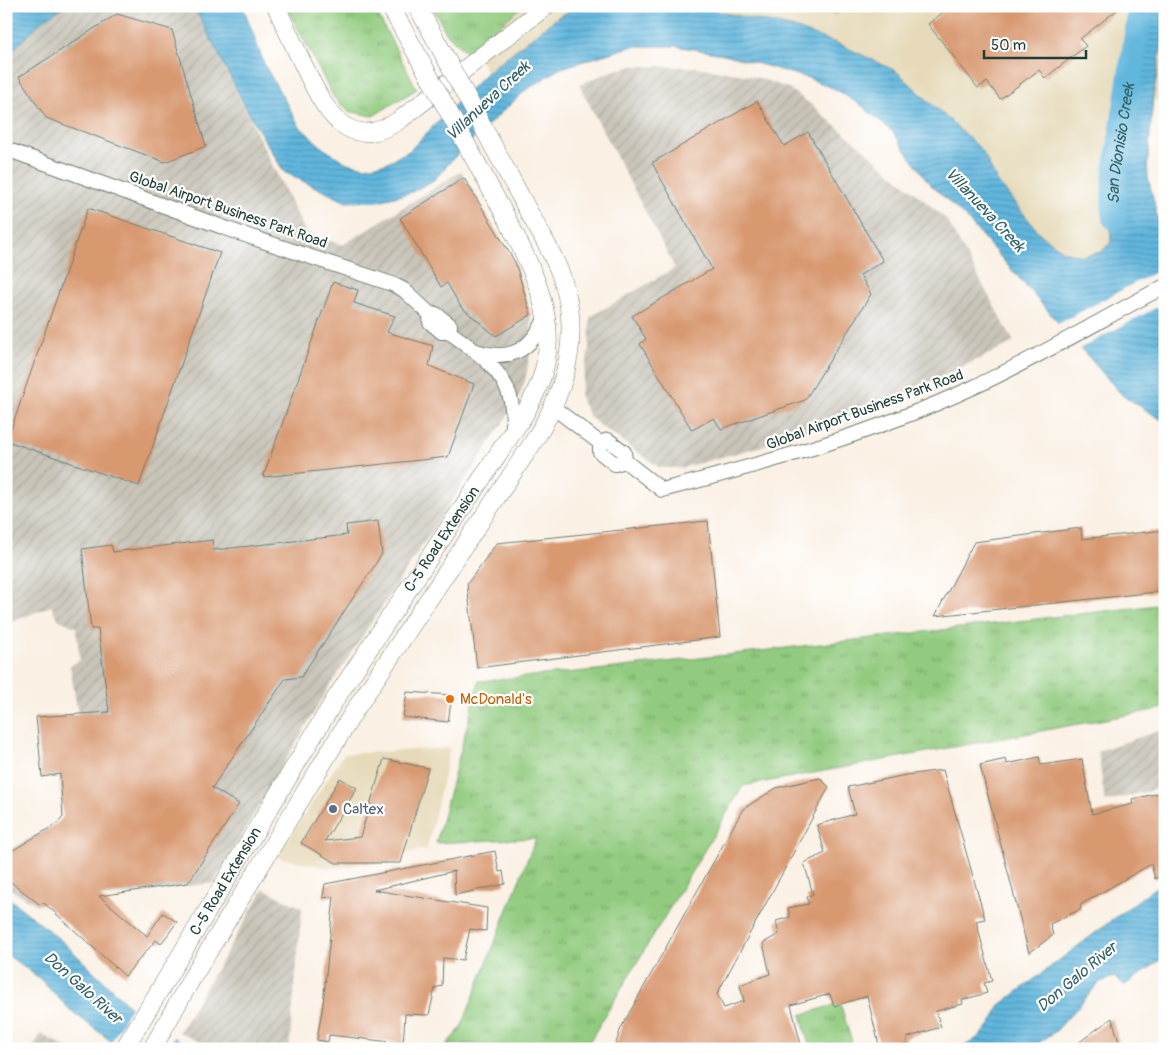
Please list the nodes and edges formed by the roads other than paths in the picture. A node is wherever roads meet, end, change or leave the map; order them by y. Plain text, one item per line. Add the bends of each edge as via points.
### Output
1 (276, 6) edge
2 (390, 6) edge
3 (417, 6) edge
4 (546, 6) edge
5 (6, 149) edge
6 (1165, 286) edge
7 (545, 319) junction
8 (475, 351) junction
9 (554, 408) junction
10 (513, 432) junction
11 (336, 698) junction
12 (355, 710) junction
13 (124, 1049) edge
14 (152, 1049) edge

1 - 4 main road via 327,111 345,127 371,133 401,119
2 - 7 main road, C-5 Road Extension, bridge via 505,215 539,286
3 - 9 main road, C-5 Road Extension, bridge via 562,278 571,330 565,380
5 - 8 street, Global Airport Business Park Road via 392,284 404,290 431,316 436,314 450,325 449,332
6 - 9 street, Global Airport Business Park Road via 974,387 890,421 764,464 662,490 625,461 615,464 600,452 600,443
7 - 8 street, Global Airport Business Park Road via 536,337 521,350 498,355
7 - 10 main road, C-5 Road Extension via 547,356 544,373
8 - 10 street, Global Airport Business Park Road via 493,368 508,390
9 - 12 main road, C-5 Road Extension
10 - 11 main road, C-5 Road Extension
11 - 12 main road
11 - 13 main road, C-5 Road Extension
12 - 14 main road, C-5 Road Extension

